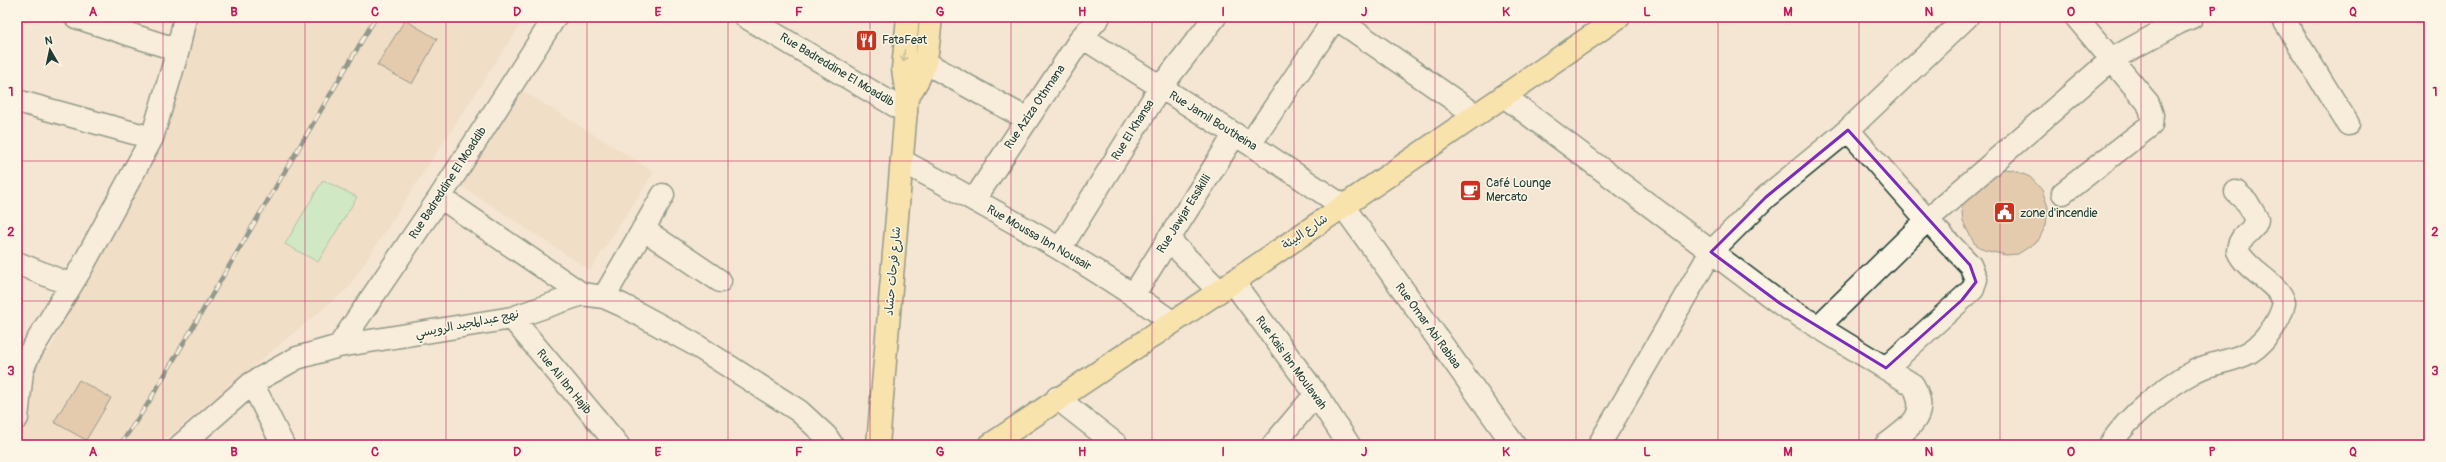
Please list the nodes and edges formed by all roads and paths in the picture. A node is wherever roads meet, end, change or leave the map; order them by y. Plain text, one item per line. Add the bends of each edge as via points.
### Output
1 (76, 17) edge
2 (185, 17) edge
3 (555, 17) edge
4 (746, 17) edge
5 (908, 17) edge
6 (930, 17) edge
7 (1099, 17) edge
8 (1215, 17) edge
9 (1619, 17) edge
10 (1967, 17) edge
11 (2076, 17) edge
12 (2192, 17) edge
13 (2282, 17) edge
14 (1335, 18) edge
15 (1082, 37) junction
16 (178, 50) junction
17 (2112, 60) junction
18 (926, 63) junction
19 (1160, 88) junction
20 (1504, 96) junction
21 (17, 101) edge
22 (907, 104) junction
23 (1476, 115) junction
24 (1027, 119) junction
25 (2348, 124) dead end
26 (1848, 130) junction
27 (152, 138) junction
28 (1242, 139) junction
29 (902, 161) junction
30 (2236, 192) dead end
31 (2063, 193) dead end
32 (663, 195) dead end
33 (440, 197) junction
34 (974, 200) junction
35 (1343, 206) junction
36 (1926, 220) junction
37 (643, 228) junction
38 (1168, 239) junction
39 (1060, 249) junction
40 (1711, 252) junction
41 (17, 263) edge
42 (720, 281) dead end
43 (71, 285) junction
44 (1226, 287) junction
45 (582, 294) junction
46 (1134, 294) junction
47 (604, 298) junction
48 (512, 318) junction
49 (1172, 322) junction
50 (1818, 328) junction
51 (339, 346) junction
52 (1886, 368) junction
53 (20, 370) edge
54 (252, 383) junction
55 (1316, 394) junction
56 (1057, 398) junction
57 (17, 418) edge
58 (182, 445) edge
59 (283, 445) edge
60 (618, 445) edge
61 (832, 445) edge
62 (878, 445) edge
63 (990, 445) edge
64 (1117, 445) edge
65 (1273, 445) edge
66 (1349, 445) edge
67 (1514, 445) edge
68 (1599, 445) edge
69 (1886, 445) edge
70 (2110, 445) edge

1 - 16 street
2 - 16 street
3 - 33 street, Rue Badreddine El Moaddib
4 - 22 street, Rue Badreddine El Moaddib
5 -> 22 main road, شارع فرحات حشاد via 903,69
6 - 18 main road
7 - 15 street, Rue Aziza Othmana
8 - 19 street, Rue El Khansa
9 - 20 main road, شارع البيئة
10 - 26 street
11 - 17 street
12 - 17 street via 2178,22
13 - 25 street
14 - 23 street
14 - 28 street, Rue Jawjar Essikilli
15 - 19 street, Rue Jamil Boutheina
15 - 24 street, Rue Aziza Othmana
16 - 27 street
17 - 31 street via 2148,103 2152,115 2151,125
17 - 36 street
18 - 22 main road
18 - 24 street
19 - 28 street, Rue Jamil Boutheina
19 - 39 street, Rue El Khansa
20 - 23 main road, شارع البيئة
20 - 40 street
21 - 27 street
22 - 29 main road, شارع فرحات حشاد
23 - 35 main road, شارع البيئة
24 - 34 street, Rue Aziza Othmana
26 - 36 street
26 - 40 street via 1766,197
27 - 43 street
28 - 35 street, Rue Jamil Boutheina
28 - 38 street, Rue Jawjar Essikilli
29 - 34 street, Rue Moussa Ibn Nousair
29 - 62 main road, شارع فرحات حشاد
30 - 70 street via 2247,202 2257,219 2254,226 2241,239 2238,251 2249,267 2277,289 2284,303 2280,314 2269,333 2252,352 2193,372 2134,417
32 - 37 street
33 - 45 street
33 - 51 street, Rue Badreddine El Moaddib
34 - 39 street, Rue Moussa Ibn Nousair
35 - 44 main road, شارع البيئة
35 - 67 street, Rue Omar Abi Rabiaa
36 - 50 street
36 - 52 street via 1970,265 1976,282 1962,300
37 - 42 street
37 - 47 street
38 - 44 street, Rue Kais Ibn Moulawah
38 - 46 street, Rue Jawjar Essikilli
39 - 46 street, Rue Moussa Ibn Nousair
40 - 50 street
40 - 68 street
41 - 43 street
43 - 53 street
44 - 49 main road, شارع البيئة
44 - 55 street, Rue Kais Ibn Moulawah
45 - 47 street, نهج عبدالمجيد الرويسي
45 - 48 street, نهج عبدالمجيد الرويسي
46 - 49 street, Rue Moussa Ibn Nousair
47 - 61 street, نهج عبدالمجيد الرويسي via 694,344 799,411
48 - 51 street, نهج عبدالمجيد الرويسي
48 - 60 street, Rue Ali Ibn Hajib
49 - 56 main road, شارع البيئة
50 - 52 street
51 - 54 street, نهج عبدالمجيد الرويسي via 297,358
52 - 69 street via 1913,385 1919,407 1913,424
53 - 57 street
54 - 58 street, نهج عبدالمجيد الرويسي
54 - 59 street
55 - 65 street
55 - 66 street, Rue Kais Ibn Moulawah
56 - 63 main road, شارع البيئة
56 - 64 street

